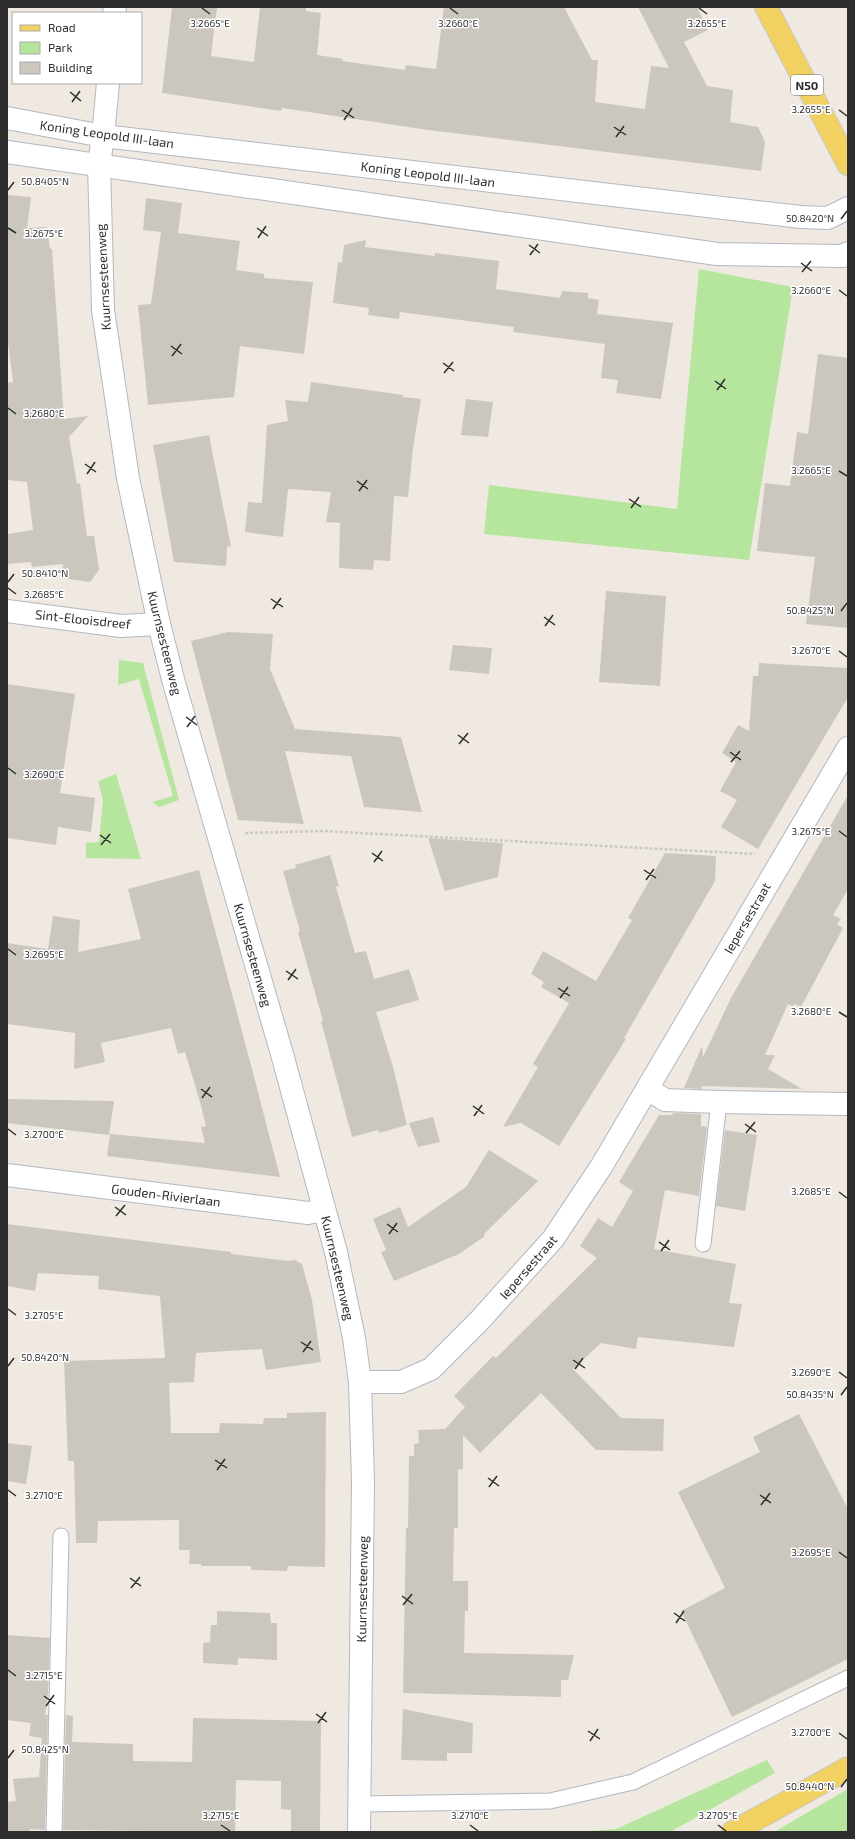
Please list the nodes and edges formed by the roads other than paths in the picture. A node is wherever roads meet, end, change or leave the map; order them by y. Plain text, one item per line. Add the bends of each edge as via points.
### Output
1 (766, 7) edge
2 (108, 84) edge
3 (7, 118) edge
4 (103, 136) junction
5 (7, 152) edge
6 (848, 164) edge
7 (99, 165) junction
8 (848, 208) edge
9 (848, 253) edge
10 (7, 610) edge
11 (159, 624) junction
12 (848, 748) edge
13 (648, 1089) junction
14 (719, 1102) junction
15 (848, 1104) edge
16 (7, 1175) edge
17 (324, 1210) junction
18 (703, 1244) dead end
19 (360, 1382) junction
20 (61, 1536) dead end
21 (848, 1678) edge
22 (848, 1768) edge
23 (360, 1804) junction
24 (54, 1832) edge
25 (358, 1832) edge
26 (734, 1832) edge

1 - 6 main road, N50
2 - 4 street, Kuurnsesteenweg
3 - 4 street, Koning Leopold III-laan
4 - 7 street, Kuurnsesteenweg
4 - 8 street, Koning Leopold III-laan via 801,217 828,218
5 - 7 street
7 - 9 street via 716,254 843,256
7 - 11 street, Kuurnsesteenweg via 103,310 128,478
10 - 11 street, Sint-Elooisdreef via 122,626
11 - 17 street, Kuurnsesteenweg
12 - 13 street, Iepersestraat
13 - 14 street via 665,1100
13 - 19 street, Iepersestraat via 601,1168 553,1240 479,1321 431,1368 401,1382
14 - 15 street
14 - 18 lane
16 - 17 street, Gouden-Rivierlaan via 308,1214
17 - 19 street, Kuurnsesteenweg via 336,1252 354,1338
19 - 23 street, Kuurnsesteenweg via 363,1481
20 - 24 lane
21 - 23 lane via 633,1782 550,1802
22 - 26 main road
23 - 25 street, Kuurnsesteenweg

